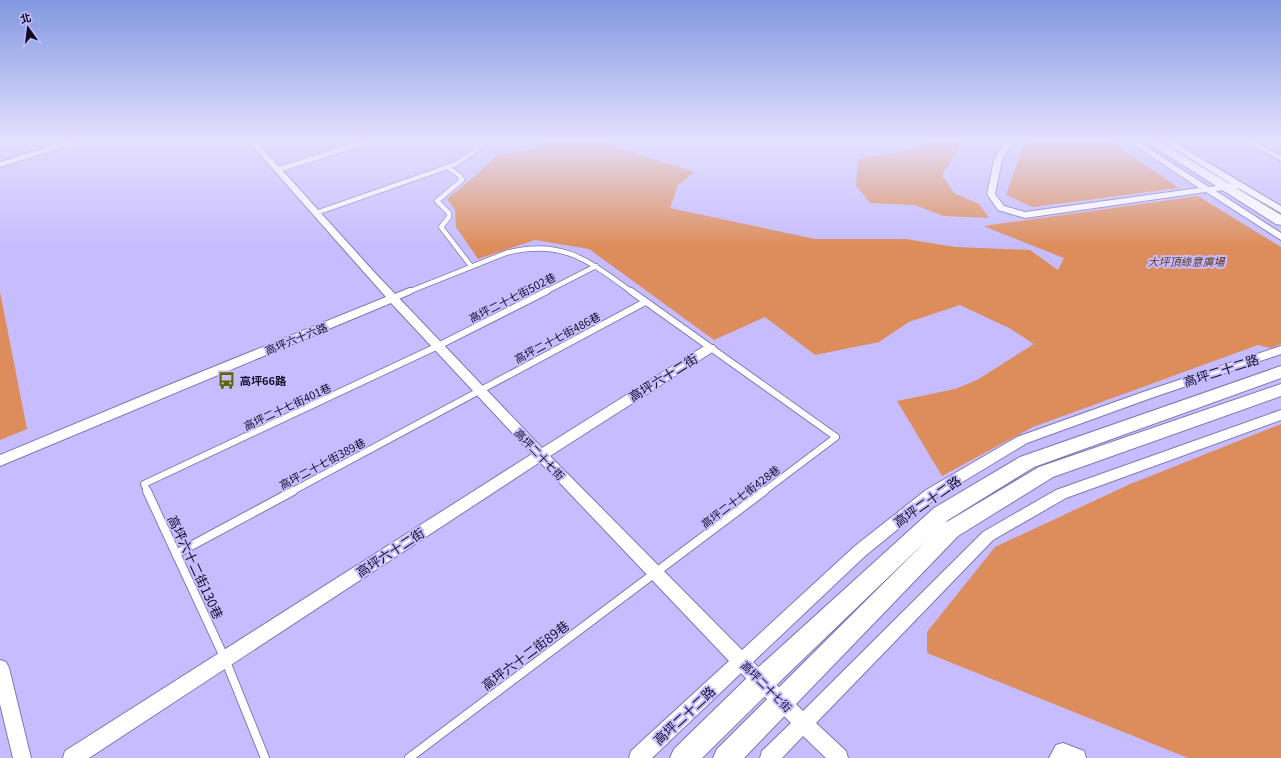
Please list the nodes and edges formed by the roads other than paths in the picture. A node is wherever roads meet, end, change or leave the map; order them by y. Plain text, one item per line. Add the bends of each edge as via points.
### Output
1 (283, 176) edge
2 (420, 176) edge
3 (460, 176) edge
4 (995, 176) edge
5 (1187, 176) edge
6 (1209, 176) edge
7 (1225, 176) edge
8 (1240, 185) junction
9 (1226, 187) junction
10 (1206, 189) junction
11 (1281, 210) edge
12 (316, 213) junction
13 (1281, 221) edge
14 (1281, 237) edge
15 (471, 266) junction
16 (596, 266) junction
17 (393, 298) junction
18 (645, 302) junction
19 (438, 346) junction
20 (710, 348) junction
21 (1281, 350) edge
22 (1281, 372) edge
23 (1281, 390) edge
24 (479, 391) junction
25 (1281, 415) edge
26 (836, 437) joint
27 (541, 455) junction
28 (0, 462) edge
29 (144, 484) joint
30 (176, 554) junction
31 (657, 573) junction
32 (225, 659) junction
33 (742, 661) junction
34 (0, 668) edge
35 (761, 682) junction
36 (782, 701) junction
37 (803, 723) junction
38 (22, 758) edge
39 (72, 758) edge
40 (265, 758) edge
41 (409, 758) edge
42 (638, 758) edge
43 (683, 758) edge
44 (726, 758) edge
45 (769, 758) edge
46 (839, 758) edge
47 (1058, 758) edge
48 (1077, 758) edge

1 - 12 street, 高坪二十七街
2 - 12 lane
3 - 15 lane via 462,180 437,201 449,213 441,227
4 - 10 street via 991,194 1001,208 1025,215
5 - 10 street
6 - 9 street
7 - 8 street
8 - 9 street
8 - 11 street
9 - 10 street
9 - 13 street
10 - 14 street
12 - 17 street, 高坪二十七街
15 - 16 lane, 高坪六十六路 via 506,253 549,248 568,252
15 - 17 lane, 高坪六十六路
16 - 18 lane, 高坪六十六路
16 - 19 lane, 高坪二十七街502巷
17 - 19 street, 高坪二十七街
17 - 28 street, 高坪六十六路
18 - 20 lane, 高坪六十六路
18 - 24 lane, 高坪二十七街486巷
19 - 24 street, 高坪二十七街
19 - 29 lane, 高坪二十七街401巷
20 - 26 lane, 高坪六十六路
20 - 27 street, 高坪六十二街
21 - 33 street, 高坪二十二路 via 1022,440 932,494 860,551
22 - 35 street, 高坪二十二路 via 1027,462 941,514
23 - 36 street via 1046,472 951,530
24 - 27 street, 高坪二十七街
24 - 30 lane, 高坪二十七街389巷
25 - 37 street via 1061,494 988,536
26 - 31 lane, 高坪二十七街428巷
27 - 31 street, 高坪二十七街
27 - 32 street, 高坪六十二街
29 - 30 lane, 高坪六十二街130巷
30 - 32 lane, 高坪六十二街130巷
31 - 33 street, 高坪二十七街
31 - 41 lane, 高坪六十二街89巷
32 - 39 street, 高坪六十二街
32 - 40 lane
33 - 35 street, 高坪二十七街
33 - 42 street, 高坪二十二路
34 - 38 street
35 - 36 street, 高坪二十七街
35 - 43 street, 高坪二十二路
36 - 37 street, 高坪二十七街
36 - 44 street
37 - 45 street
37 - 46 street, 高坪二十七街
47 - 48 street via 1063,752

